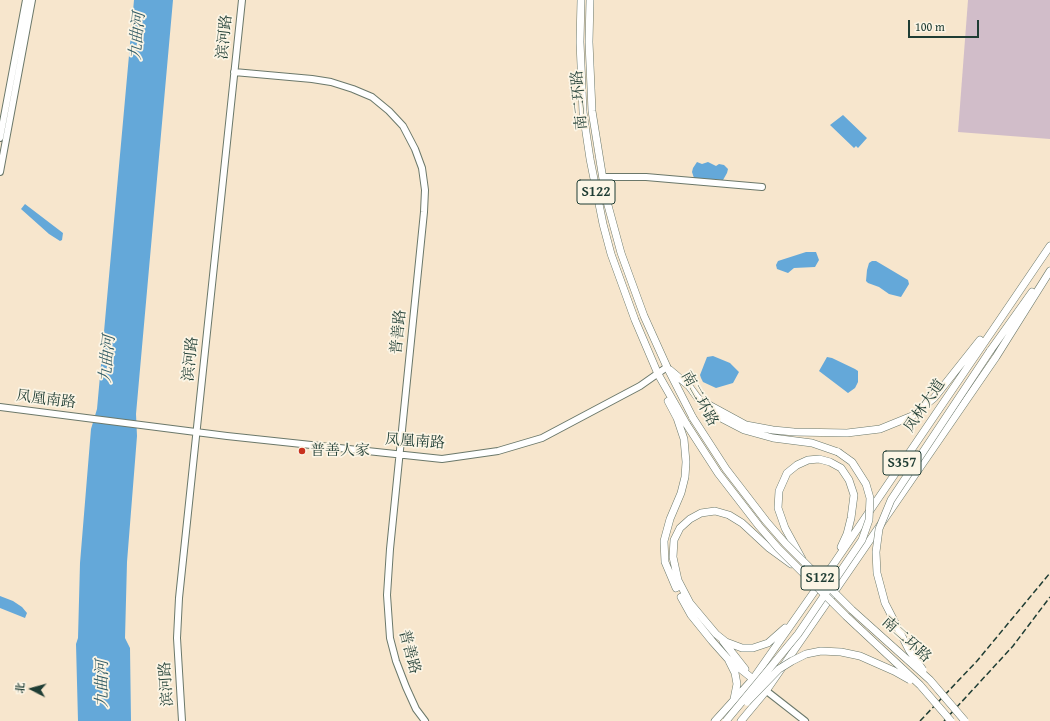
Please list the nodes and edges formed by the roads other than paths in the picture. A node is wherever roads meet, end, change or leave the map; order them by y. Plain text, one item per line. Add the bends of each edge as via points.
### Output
1 (26, 0) edge
2 (32, 0) edge
3 (242, 0) edge
4 (581, 0) edge
5 (590, 0) edge
6 (234, 72) junction
7 (590, 81) junction
8 (582, 82) junction
9 (0, 138) edge
10 (0, 169) edge
11 (603, 177) junction
12 (762, 187) dead end
13 (1050, 245) edge
14 (1050, 267) edge
15 (1050, 271) edge
16 (667, 367) junction
17 (658, 374) junction
18 (0, 408) edge
19 (196, 432) junction
20 (773, 434) junction
21 (400, 455) junction
22 (803, 561) junction
23 (835, 562) junction
24 (800, 571) junction
25 (795, 618) junction
26 (716, 634) junction
27 (728, 659) junction
28 (753, 679) junction
29 (930, 680) junction
30 (920, 685) junction
31 (766, 691) junction
32 (733, 701) junction
33 (182, 721) edge
34 (425, 721) edge
35 (715, 721) edge
36 (728, 721) edge
37 (741, 721) edge
38 (805, 721) edge
39 (951, 721) edge
40 (965, 721) edge

1 - 9 street
2 - 10 street
3 - 6 street, 滨河路
4 - 8 main road, 南二环路 / S122
5 - 7 main road, 南二环路 / S122
6 - 19 street, 滨河路
6 - 21 street, 普善路 via 330,82 372,97 403,126 415,149 422,168 424,212
7 - 8 main road
7 - 11 main road, 南二环路 / S122 via 592,111
8 - 17 main road, 南二环路 / S122 via 583,112 603,224 623,289
11 - 12 street via 646,177
11 - 16 main road, 南二环路 / S122 via 621,253 644,316
13 - 20 main road via 954,374 934,398 912,416 880,429 847,433
13 - 23 main road, 凤林大道 / S357
14 - 29 main road, bridge via 990,351 891,500 879,529 877,573 885,603 909,650
15 - 31 main road, 凤林大道 / S357 via 996,357
16 - 17 street, 凤凰南路
16 - 20 main road via 717,416 744,430
16 - 22 main road, 南二环路 / S122, bridge via 693,418 726,468 766,521
17 - 21 street, 凤凰南路 via 542,438 498,451 442,459
17 - 24 main road, 南二环路 / S122, bridge via 718,473 759,526
17 - 27 main road via 684,439 686,462 681,493 664,541 665,562 691,615
18 - 19 street, 凤凰南路
19 - 21 street, 凤凰南路
19 - 33 street, 滨河路 via 177,638
20 - 36 main road, bridge via 825,447 852,462 866,484 870,498 869,520 862,540 798,634
21 - 34 street, 普善路 via 387,595 390,638 406,687 416,709
22 - 23 main road, bridge via 785,528 778,508 779,491 787,473 808,460 819,459 841,468 849,480 854,495 851,518
22 - 29 main road, 南二环路 / S122, bridge via 852,610
23 - 25 main road, 凤林大道 / S357
24 - 26 main road, bridge via 729,515 715,511 701,513 690,519 680,528 674,540 673,557 678,580 690,603
24 - 30 main road, 南二环路 / S122, bridge
25 - 26 main road via 768,643 753,648 742,648 726,642
25 - 28 main road, 凤林大道 / S357
26 - 28 main road
27 - 28 main road
27 - 32 main road via 735,672 737,684
28 - 31 street
28 - 32 main road, 凤林大道
29 - 40 main road, 南二环路 / S122, bridge
30 - 36 main road, bridge via 860,656 821,651 806,654 779,670
30 - 39 main road, 南二环路 / S122, bridge
31 - 37 main road, 凤林大道
31 - 38 street
32 - 35 main road, 凤林大道

